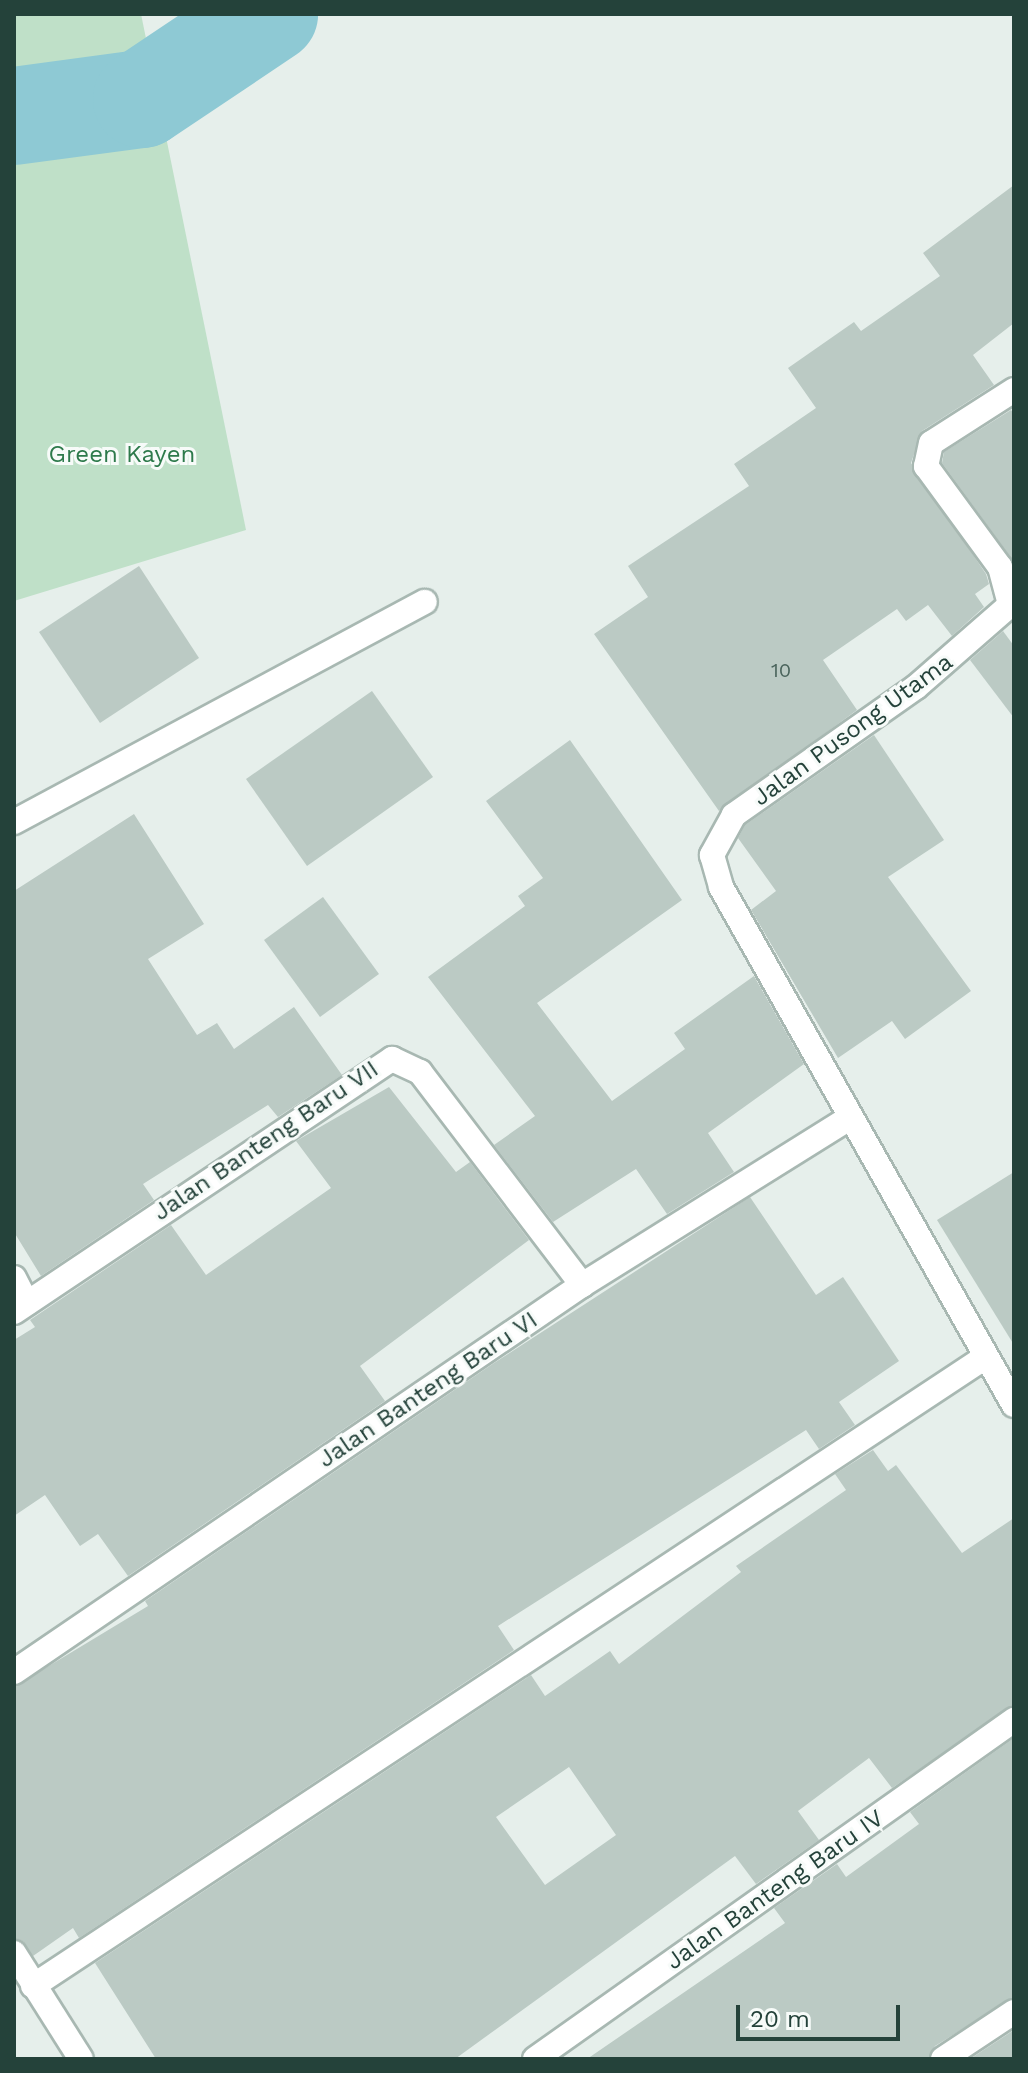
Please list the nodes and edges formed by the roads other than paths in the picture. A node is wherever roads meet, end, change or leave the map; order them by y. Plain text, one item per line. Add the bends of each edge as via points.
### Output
1 (1014, 390) edge
2 (425, 602) dead end
3 (14, 822) edge
4 (849, 1118) junction
5 (14, 1278) edge
6 (582, 1285) junction
7 (21, 1307) edge
8 (984, 1358) junction
9 (1014, 1405) edge
10 (14, 1672) edge
11 (1014, 1720) edge
12 (14, 1953) edge
13 (33, 1986) junction
14 (1014, 2012) edge
15 (81, 2059) edge
16 (535, 2059) edge
17 (943, 2059) edge

1 - 4 street, Jalan Pusong Utama via 931,443 926,466 1000,567 1010,605 916,687 734,815 712,855 721,887
2 - 3 street
4 - 6 street, Jalan Banteng Baru VI
4 - 8 street
5 - 7 street
6 - 7 street, Jalan Banteng Baru VII via 420,1072 392,1059
6 - 10 street, Jalan Banteng Baru VI
8 - 9 street
8 - 13 street
11 - 16 street, Jalan Banteng Baru IV
12 - 13 street
13 - 15 street
14 - 17 street

